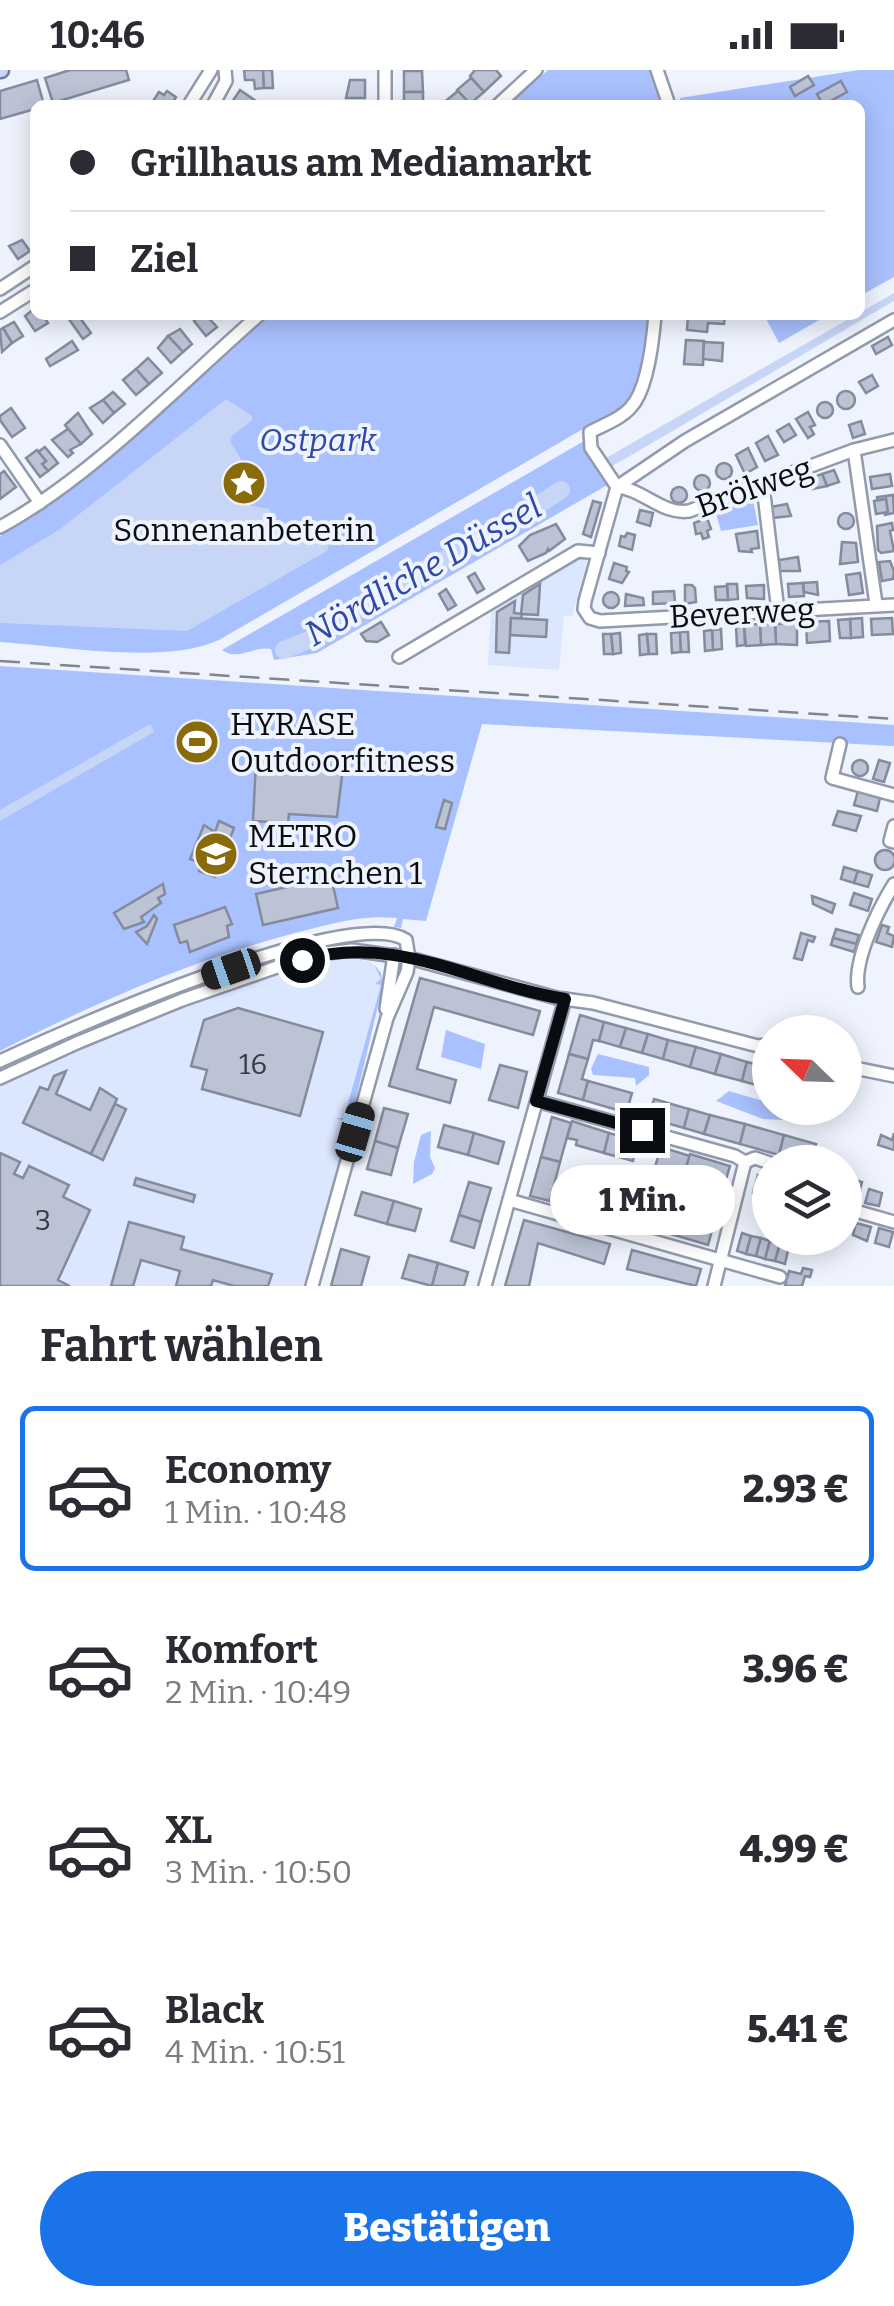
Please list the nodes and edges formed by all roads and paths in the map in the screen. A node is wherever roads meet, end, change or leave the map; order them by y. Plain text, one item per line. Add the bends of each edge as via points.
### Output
1 (211, 70) edge
2 (225, 70) edge
3 (384, 70) edge
4 (536, 70) edge
5 (657, 70) edge
6 (193, 100) edge
7 (216, 100) edge
8 (384, 100) edge
9 (503, 100) edge
10 (667, 100) edge
11 (30, 269) edge
12 (0, 289) edge
13 (30, 293) edge
14 (0, 312) edge
15 (253, 320) edge
16 (654, 320) edge
17 (894, 320) edge
18 (894, 440) edge
19 (0, 445) edge
20 (854, 450) junction
21 (763, 486) junction
22 (616, 487) junction
23 (40, 503) junction
24 (0, 527) edge
25 (599, 553) junction
26 (876, 604) junction
27 (894, 605) edge
28 (778, 611) junction
29 (399, 657) dead end
30 (840, 744) dead end
31 (894, 795) edge
32 (894, 826) edge
33 (894, 842) edge
34 (894, 884) edge
35 (394, 955) junction
36 (410, 958) junction
37 (858, 986) dead end
38 (565, 999) junction
39 (387, 1018) junction
40 (752, 1044) edge
41 (0, 1061) edge
42 (862, 1069) edge
43 (894, 1076) edge
44 (0, 1078) edge
45 (536, 1101) junction
46 (752, 1159) edge
47 (745, 1162) junction
48 (509, 1200) junction
49 (862, 1213) edge
50 (894, 1222) edge
51 (721, 1260) junction
52 (780, 1277) dead end
53 (312, 1286) edge
54 (485, 1286) edge
55 (714, 1286) edge

1 - 6 street
2 - 7 street
3 - 8 street
4 - 9 street
5 - 10 street
11 - 12 street
13 - 14 street
15 - 23 street
16 - 22 street via 636,402 590,432 591,448
17 - 22 street
18 - 20 street, Brölweg
19 - 23 street
20 - 21 street, Brölweg
20 - 26 street
21 - 22 street, Brölweg via 679,512
21 - 28 street
22 - 25 street
23 - 24 street
25 - 28 street, Beverweg via 584,606 590,618
25 - 29 street via 578,551
26 - 27 street, Beverweg
26 - 28 street, Beverweg
30 - 31 street via 832,778
32 - 33 street
34 - 37 street via 868,939
35 - 36 street
35 - 39 street
35 - 44 street via 352,950 277,967
36 - 38 street
36 - 39 street
36 - 41 street via 406,940 388,932 306,944 102,1016
38 - 40 street
38 - 45 street
39 - 53 street
42 - 43 street
45 - 47 street
45 - 48 street
46 - 47 street
47 - 51 street
48 - 51 street
48 - 54 street
49 - 50 street
51 - 52 street
51 - 55 street

